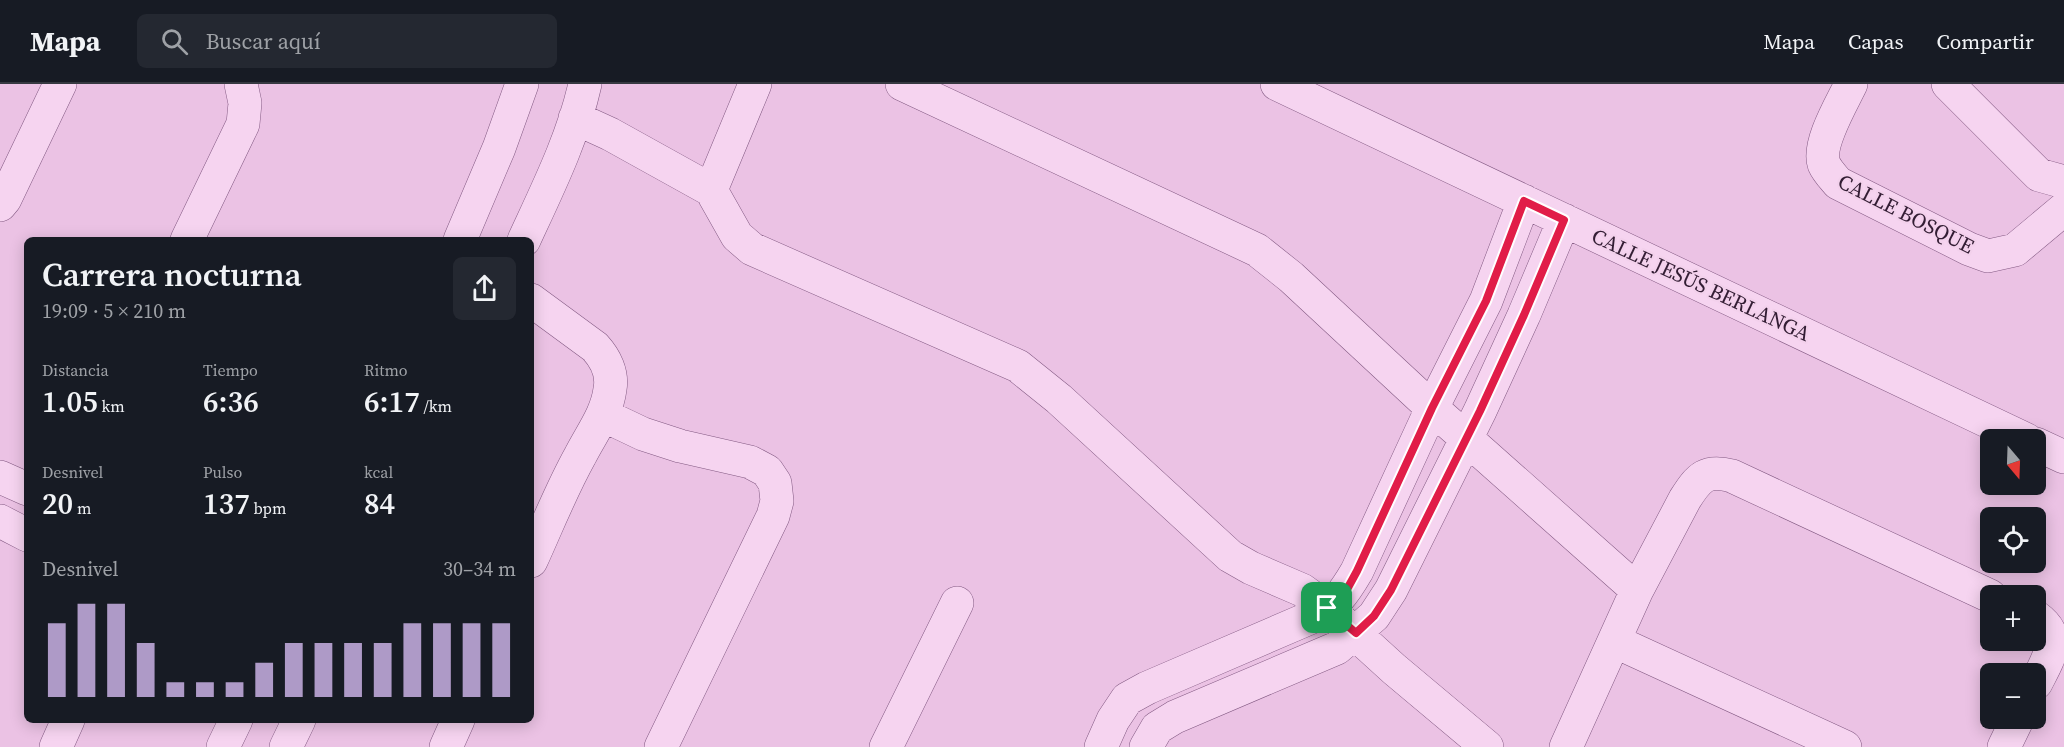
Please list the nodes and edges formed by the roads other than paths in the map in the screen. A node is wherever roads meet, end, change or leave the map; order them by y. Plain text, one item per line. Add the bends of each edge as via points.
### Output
1 (60, 84) edge
2 (241, 84) edge
3 (522, 84) edge
4 (585, 84) edge
5 (755, 84) edge
6 (902, 84) edge
7 (1277, 84) edge
8 (1851, 84) edge
9 (1948, 84) edge
10 (575, 118) junction
11 (2052, 178) edge
12 (711, 190) junction
13 (1524, 201) junction
14 (0, 205) edge
15 (1564, 220) junction
16 (2059, 224) edge
17 (188, 237) edge
18 (461, 237) edge
19 (525, 237) edge
20 (534, 302) edge
21 (1432, 408) junction
22 (603, 415) junction
23 (2004, 429) edge
24 (1467, 438) junction
25 (2046, 449) edge
26 (2064, 457) edge
27 (0, 477) edge
28 (24, 488) edge
29 (0, 521) edge
30 (24, 533) edge
31 (534, 554) edge
32 (1636, 590) junction
33 (1980, 591) edge
34 (957, 603) dead end
35 (1327, 608) junction
36 (2046, 626) edge
37 (1356, 633) junction
38 (1614, 641) junction
39 (2046, 663) edge
40 (68, 723) edge
41 (235, 723) edge
42 (457, 723) edge
43 (2013, 729) edge
44 (56, 747) edge
45 (223, 747) edge
46 (446, 747) edge
47 (661, 747) edge
48 (886, 747) edge
49 (1101, 747) edge
50 (1146, 747) edge
51 (1487, 747) edge
52 (1566, 747) edge
53 (1845, 747) edge
54 (2004, 747) edge

1 - 14 street
2 - 17 street via 245,103 243,124
3 - 18 street
4 - 10 street
5 - 12 street
6 - 21 street via 1257,250
7 - 13 street, CALLE JESÚS BERLANGA
8 - 16 street, CALLE BOSQUE via 1823,146 1824,163 1838,183 1988,256 2015,250
9 - 11 street
10 - 12 street
10 - 19 street
11 - 16 street
12 - 35 street via 737,236 752,249 1018,366 1230,556 1302,590
13 - 15 street, CALLE JESÚS BERLANGA
13 - 21 street via 1486,301
15 - 23 street, CALLE JESÚS BERLANGA
15 - 24 street
20 - 22 street via 602,355 610,377
21 - 24 street
21 - 35 street via 1357,571 1345,593
22 - 31 street
22 - 47 street via 680,446 750,462 767,471 775,483 777,501 773,516
24 - 32 street
24 - 37 street via 1391,590 1374,616
25 - 26 street
27 - 28 street
29 - 30 street
32 - 33 street via 1694,485 1704,475 1718,472
32 - 38 street
34 - 48 street
35 - 37 street
35 - 49 street via 1127,699
36 - 39 street via 2052,644
37 - 50 street via 1315,659 1176,717 1157,728
37 - 51 street
38 - 52 street
38 - 53 street
40 - 44 street
41 - 45 street
42 - 46 street
43 - 54 street

